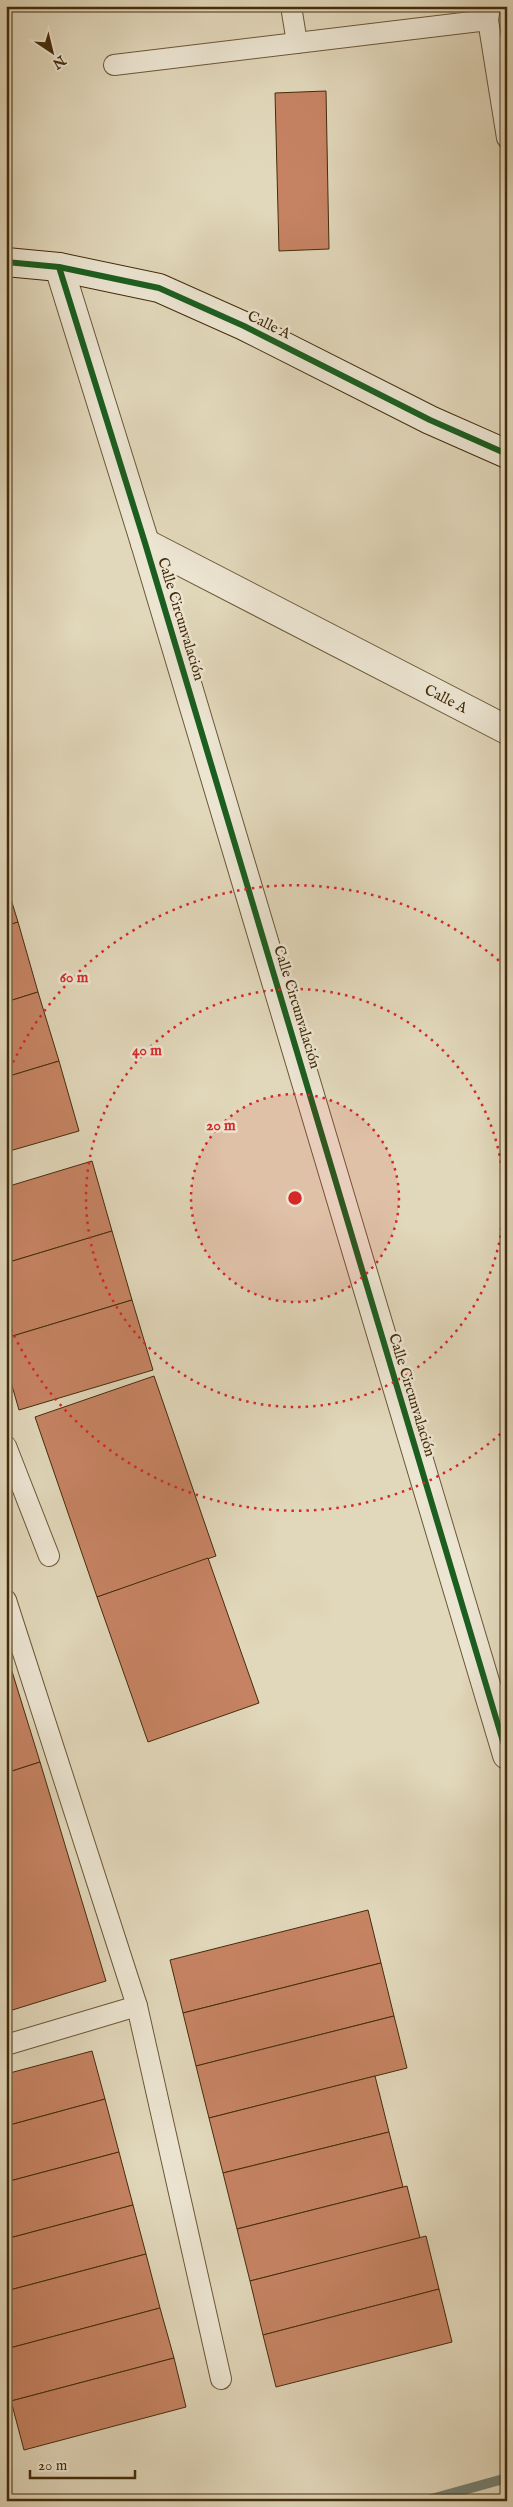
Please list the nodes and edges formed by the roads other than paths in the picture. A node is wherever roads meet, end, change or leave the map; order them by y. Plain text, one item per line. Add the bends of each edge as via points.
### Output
1 (290, 6) edge
2 (489, 13) edge
3 (296, 42) junction
4 (114, 65) dead end
5 (507, 138) edge
6 (6, 262) edge
7 (59, 267) junction
8 (507, 454) edge
9 (145, 543) junction
10 (507, 730) edge
11 (6, 1446) edge
12 (49, 1556) dead end
13 (6, 1600) edge
14 (507, 1755) edge
15 (137, 2006) junction
16 (6, 2046) edge
17 (221, 2379) dead end

1 - 3 lane
2 - 3 lane
2 - 5 lane
3 - 4 lane
6 - 7 street, Calle A
7 - 8 street, Calle A via 159,288
7 - 9 street, Calle Circunvalación
9 - 10 street, Calle A
9 - 14 street, Calle Circunvalación
11 - 12 lane
13 - 15 lane
15 - 16 lane
15 - 17 lane

